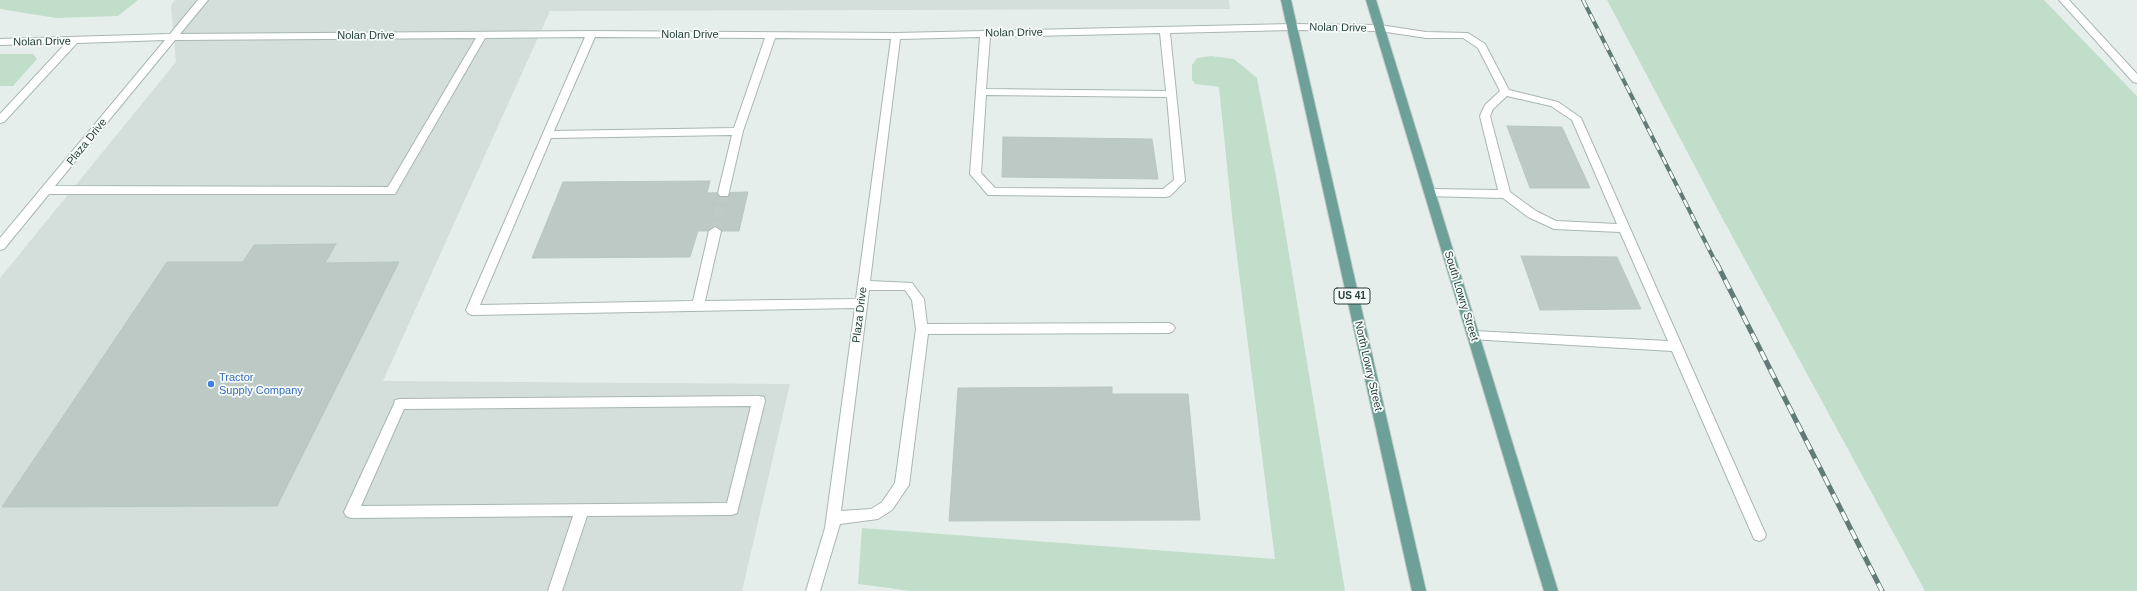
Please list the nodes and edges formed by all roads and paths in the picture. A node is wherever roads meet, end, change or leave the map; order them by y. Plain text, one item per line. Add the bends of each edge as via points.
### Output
1 (202, 0) edge
2 (1286, 0) edge
3 (1371, 0) edge
4 (2064, 0) edge
5 (1292, 27) junction
6 (1380, 28) junction
7 (1165, 30) junction
8 (591, 34) junction
9 (985, 34) junction
10 (482, 35) junction
11 (771, 35) junction
12 (896, 36) junction
13 (173, 37) junction
14 (73, 41) junction
15 (0, 42) edge
16 (2137, 80) edge
17 (981, 92) junction
18 (1505, 92) junction
19 (1171, 94) junction
20 (0, 120) edge
21 (738, 131) junction
22 (548, 134) junction
23 (48, 190) junction
24 (724, 193) tunnel mouth
25 (1430, 193) junction
26 (1505, 194) junction
27 (1624, 228) junction
28 (716, 231) tunnel mouth
29 (0, 246) edge
30 (864, 285) junction
31 (861, 303) junction
32 (698, 306) junction
33 (1169, 328) dead end
34 (922, 329) junction
35 (1474, 336) junction
36 (1677, 346) junction
37 (582, 511) junction
38 (833, 518) junction
39 (1759, 535) dead end
40 (555, 591) edge
41 (813, 591) edge
42 (1419, 591) edge
43 (1551, 591) edge

1 - 13 street, Plaza Drive
2 - 5 main road, North Lowry Street / US 41
3 - 6 main road, South Lowry Street
4 - 16 street
5 - 6 street, Nolan Drive
5 - 7 street, Nolan Drive
5 - 42 main road, North Lowry Street / US 41
6 - 18 street, Nolan Drive via 1426,34 1465,34 1482,46
6 - 25 main road, South Lowry Street
7 - 9 street, Nolan Drive
7 - 19 street
8 - 10 street, Nolan Drive
8 - 11 street, Nolan Drive
8 - 22 street
9 - 12 street, Nolan Drive
9 - 17 street
10 - 13 street, Nolan Drive
10 - 23 street via 391,191
11 - 12 street, Nolan Drive
11 - 21 street
12 - 30 street, Plaza Drive
13 - 14 street, Nolan Drive
13 - 23 street, Plaza Drive
14 - 15 street, Nolan Drive
14 - 20 street
17 - 19 street
17 - 19 street via 975,174 992,192 1166,193 1180,181
18 - 26 street via 1484,116
18 - 27 street via 1554,104 1576,118
21 - 22 street
21 - 24 street
22 - 32 street via 472,310
23 - 29 street, Plaza Drive
25 - 26 street
25 - 35 main road, South Lowry Street
26 - 27 street via 1532,214 1554,225
27 - 36 street
28 - 32 street
30 - 31 street, Plaza Drive
30 - 34 street via 908,286 918,299
31 - 32 street
31 - 38 street, Plaza Drive
33 - 34 street
34 - 38 street via 902,485 887,506 873,515
35 - 36 street
35 - 43 main road, South Lowry Street
36 - 39 street
37 - 37 street via 486,511 351,512 400,404 758,401 732,509
37 - 40 street
38 - 41 street, Plaza Drive

